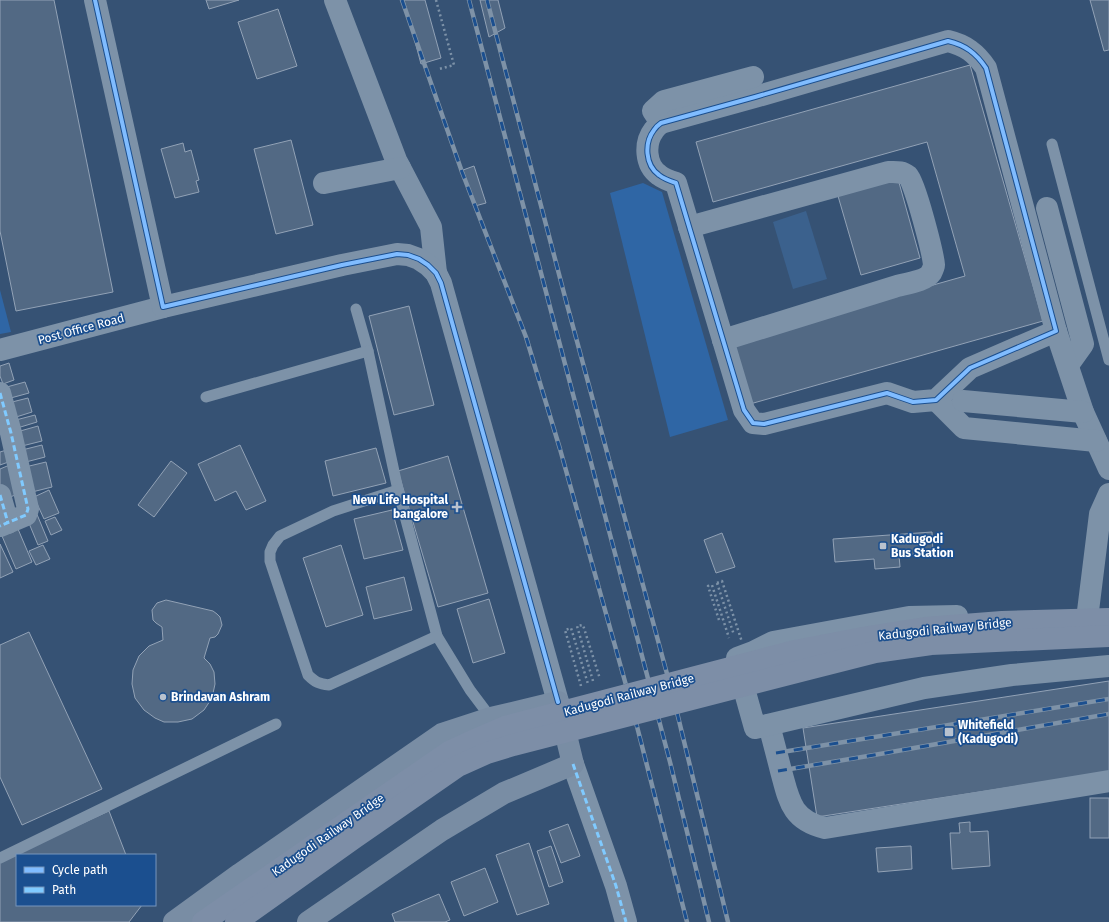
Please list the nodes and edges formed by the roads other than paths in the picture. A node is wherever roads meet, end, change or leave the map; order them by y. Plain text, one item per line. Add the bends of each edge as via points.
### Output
1 (94, 0) edge
2 (335, 0) edge
3 (753, 77) dead end
4 (660, 123) junction
5 (1052, 144) dead end
6 (400, 168) junction
7 (324, 183) dead end
8 (1047, 208) dead end
9 (689, 227) junction
10 (436, 273) junction
11 (162, 307) junction
12 (356, 309) dead end
13 (1056, 331) junction
14 (723, 340) junction
15 (0, 350) edge
16 (368, 351) junction
17 (1109, 360) edge
18 (1068, 366) junction
19 (0, 393) edge
20 (206, 397) dead end
21 (936, 400) junction
22 (963, 401) dead end
23 (1083, 412) junction
24 (1096, 441) junction
25 (1109, 469) edge
26 (398, 490) junction
27 (1109, 494) edge
28 (0, 495) edge
29 (4, 525) edge
30 (1098, 611) edge
31 (1109, 619) edge
32 (437, 636) junction
33 (1109, 636) edge
34 (1109, 666) edge
35 (558, 702) junction
36 (492, 718) junction
37 (276, 724) dead end
38 (769, 725) junction
39 (573, 764) junction
40 (1109, 782) edge
41 (0, 858) edge
42 (240, 874) junction
43 (174, 922) edge
44 (203, 922) edge
45 (236, 922) edge
46 (257, 922) edge
47 (308, 922) edge
48 (626, 922) edge

1 - 11 street
2 - 6 street
3 - 4 street via 664,101 653,111
4 - 9 street via 649,139 648,158 658,175 676,183
4 - 13 street via 948,41 958,43 975,54 986,68
5 - 17 lane
6 - 7 street
6 - 10 street via 431,227
8 - 18 street via 1083,344
9 - 14 street
9 - 14 street via 888,172 902,172 909,177 914,188 934,266 930,275 921,280
10 - 11 street, Post Office Road via 419,259 397,254
10 - 35 street via 441,282
11 - 15 street, Post Office Road
12 - 16 lane
13 - 18 street
13 - 21 street via 970,368
14 - 21 street via 744,410 753,423 764,424 887,393 913,402
16 - 20 lane
16 - 26 lane
18 - 23 street
19 - 29 street via 28,509 26,515
21 - 24 street via 964,428
22 - 23 street
23 - 24 street
24 - 25 street
26 - 32 lane
26 - 32 lane via 333,511 280,536 270,552 270,561 308,675 320,684 329,685
27 - 30 street via 1100,514
28 - 29 street
30 - 38 street via 909,617 773,642 737,658 754,728
31 - 44 main road, Kadugodi Railway Bridge, bridge via 1002,622 925,628 868,637 795,652 505,727 449,752
32 - 36 lane via 470,690
33 - 45 main road, bridge via 931,644 875,652 487,753 458,766
34 - 38 street via 1012,675 924,688
35 - 36 main road
35 - 39 main road
36 - 42 main road via 442,734
37 - 41 lane
38 - 40 street via 792,808 808,822 825,828
39 - 47 main road via 504,793 442,830
39 - 48 street
42 - 43 main road
42 - 46 street

